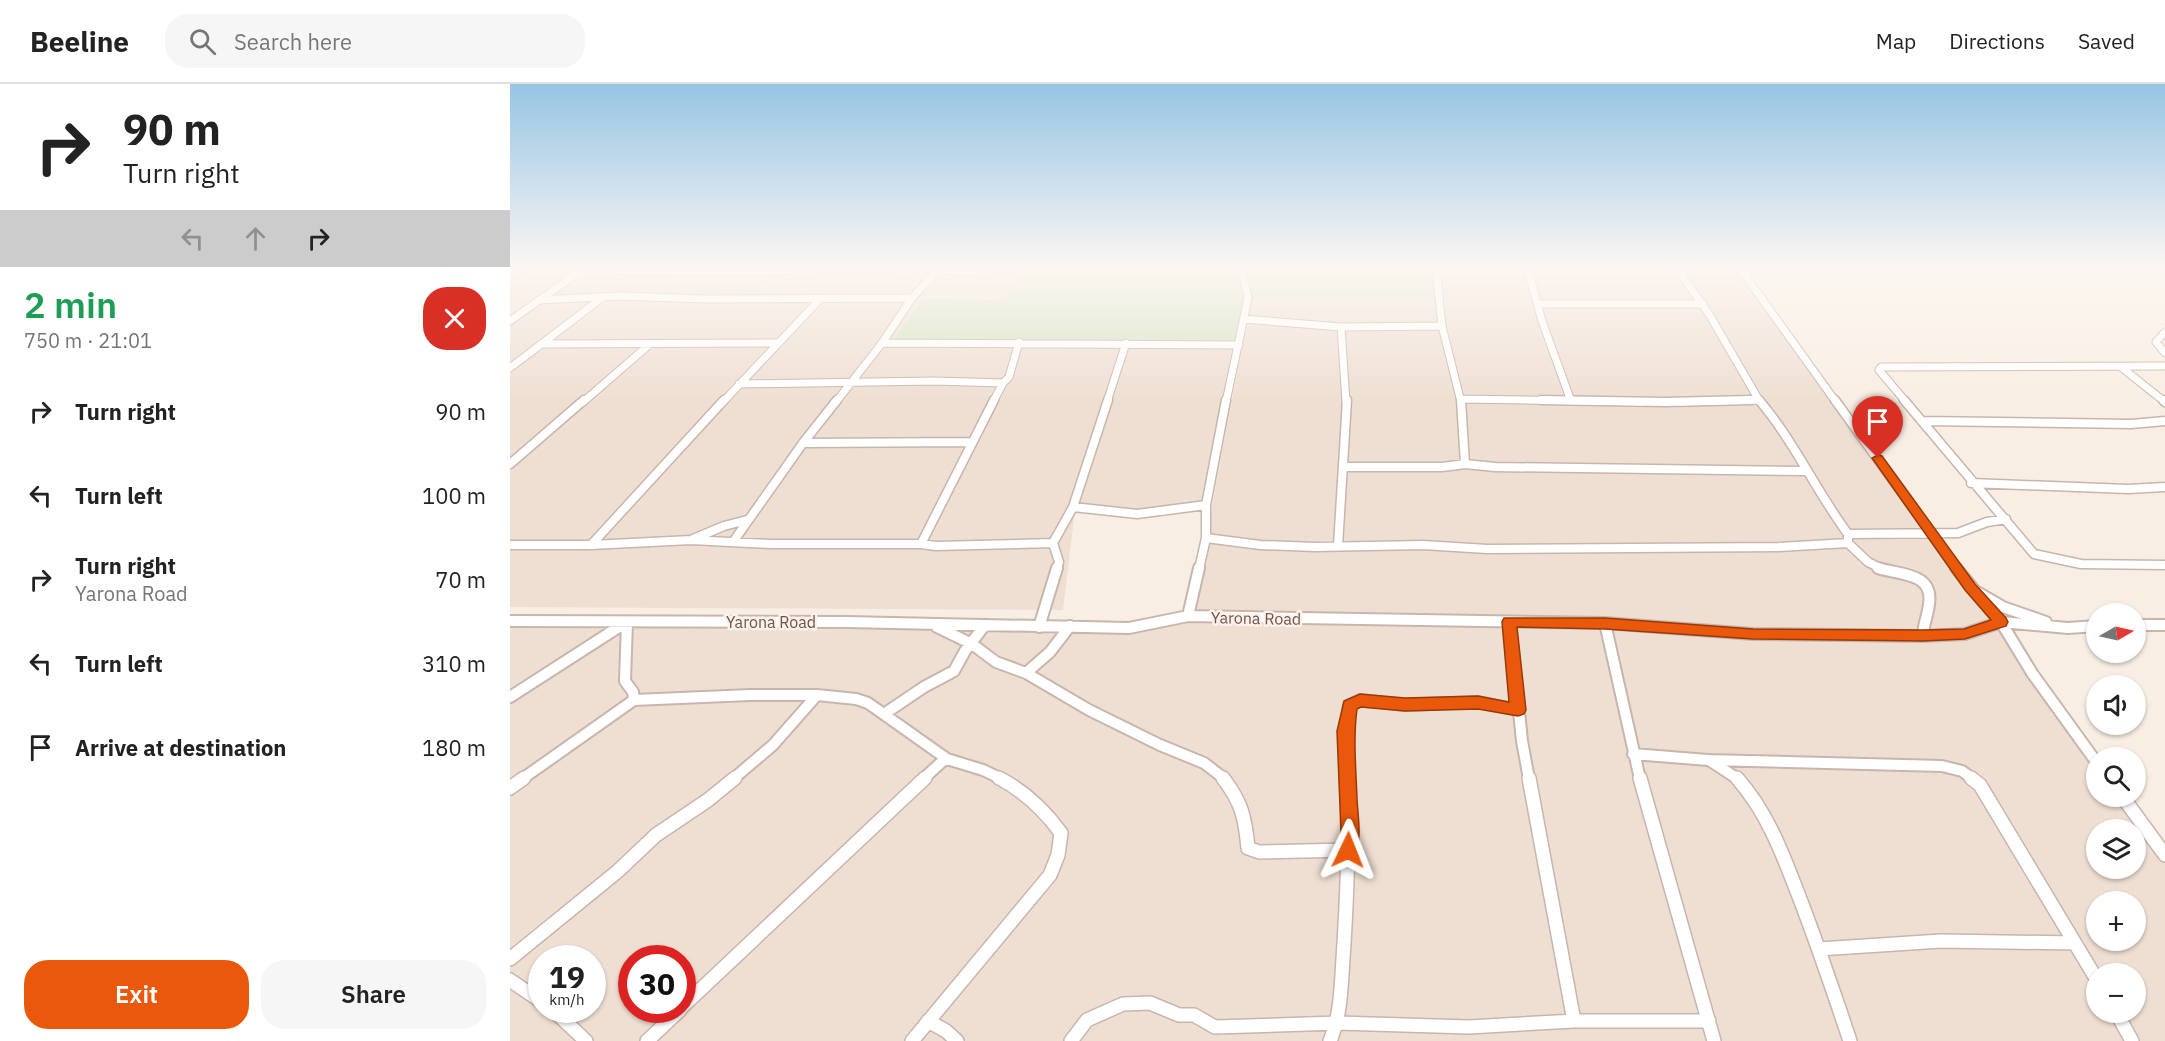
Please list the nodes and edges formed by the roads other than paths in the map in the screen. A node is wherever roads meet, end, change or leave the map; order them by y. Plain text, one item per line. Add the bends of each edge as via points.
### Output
1 (523, 312) edge
2 (584, 312) edge
3 (808, 312) edge
4 (903, 312) edge
5 (1245, 312) edge
6 (1441, 312) edge
7 (1540, 312) edge
8 (1709, 312) edge
9 (1771, 312) edge
10 (1244, 319) junction
11 (510, 321) edge
12 (1442, 326) junction
13 (1341, 327) junction
14 (2165, 332) edge
15 (1019, 342) junction
16 (777, 343) junction
17 (1126, 343) junction
18 (541, 344) junction
19 (650, 344) junction
20 (882, 344) junction
21 (1239, 345) junction
22 (2165, 353) edge
23 (2165, 366) edge
24 (2121, 367) junction
25 (510, 368) edge
26 (853, 382) junction
27 (1003, 383) junction
28 (739, 384) junction
29 (1461, 399) junction
30 (1759, 400) junction
31 (1571, 401) junction
32 (2165, 402) edge
33 (1922, 421) junction
34 (2165, 421) edge
35 (972, 442) junction
36 (803, 443) junction
37 (510, 464) edge
38 (1465, 464) junction
39 (1344, 467) junction
40 (1805, 471) junction
41 (1971, 483) junction
42 (2165, 487) edge
43 (1206, 505) junction
44 (1072, 507) junction
45 (2006, 519) junction
46 (747, 520) junction
47 (1931, 533) junction
48 (1206, 538) junction
49 (1848, 539) junction
50 (691, 540) junction
51 (733, 542) junction
52 (1053, 543) junction
53 (510, 544) edge
54 (921, 544) junction
55 (591, 545) junction
56 (1338, 546) junction
57 (2165, 565) edge
58 (1970, 587) junction
59 (1188, 616) junction
60 (510, 621) edge
61 (627, 622) junction
62 (1510, 622) junction
63 (2001, 622) junction
64 (1605, 623) junction
65 (932, 625) junction
66 (985, 625) junction
67 (2146, 625) edge
68 (2165, 625) edge
69 (1070, 626) junction
70 (1040, 627) junction
71 (2086, 627) edge
72 (2068, 628) junction
73 (1923, 636) junction
74 (972, 644) junction
75 (1026, 673) junction
76 (817, 695) junction
77 (510, 697) edge
78 (634, 700) junction
79 (1518, 710) junction
80 (884, 714) junction
81 (2086, 748) edge
82 (1634, 754) junction
83 (946, 758) junction
84 (1708, 760) junction
85 (510, 788) edge
86 (2130, 807) edge
87 (1348, 850) junction
88 (2165, 855) edge
89 (2075, 943) junction
90 (1818, 949) junction
91 (510, 959) edge
92 (2087, 963) edge
93 (510, 980) edge
94 (528, 992) edge
95 (696, 994) edge
96 (1574, 1020) junction
97 (928, 1021) junction
98 (1709, 1021) junction
99 (567, 1023) edge
100 (665, 1023) edge
101 (1338, 1023) junction
102 (2122, 1023) edge
103 (586, 1041) edge
104 (646, 1041) edge
105 (912, 1041) edge
106 (957, 1041) edge
107 (1071, 1041) edge
108 (1330, 1041) edge
109 (1714, 1041) edge
110 (1850, 1041) edge
111 (2132, 1041) edge

1 - 11 street
2 - 18 street
3 - 16 street
4 - 20 street
5 - 10 street
6 - 12 street
7 - 31 street
8 - 30 street
9 - 47 street
10 - 13 street
10 - 21 street
12 - 13 street
12 - 29 street
13 - 39 street via 1347,392
14 - 22 street via 2157,342
15 - 17 street
15 - 20 street
15 - 27 street via 1009,377
16 - 19 street
16 - 28 street
17 - 21 street
17 - 44 street
18 - 19 street
18 - 25 street
19 - 37 street
20 - 26 street
21 - 43 street
23 - 24 street
24 - 32 street
24 - 33 street via 1881,367 1881,373
26 - 27 street
26 - 28 street
26 - 36 street
27 - 35 street
28 - 55 street
29 - 31 street
29 - 38 street
30 - 31 street
30 - 40 street via 1772,414
33 - 34 street
33 - 41 street
35 - 36 street
35 - 54 street
36 - 46 street
38 - 39 street
38 - 40 street
39 - 56 street
40 - 49 street
41 - 42 street
41 - 45 street
43 - 44 street via 1137,514
43 - 48 street
44 - 52 street
45 - 47 street via 1992,519 1958,532
45 - 57 street via 2034,554 2045,559
46 - 50 street
46 - 51 street
47 - 49 street
47 - 58 street
48 - 56 street via 1260,545
48 - 59 street
49 - 56 street via 1779,548
49 - 73 street via 1874,566 1923,582 1929,591
50 - 51 street
50 - 55 street
51 - 54 street
52 - 54 street
52 - 70 street via 1059,562
53 - 55 street
58 - 63 street
58 - 72 street via 2003,607
59 - 62 street, Yarona Road
59 - 69 street, Yarona Road via 1129,628
60 - 61 street, Yarona Road
61 - 65 street, Yarona Road
61 - 77 street
61 - 78 street via 625,681
62 - 64 street, Yarona Road
62 - 79 street
63 - 72 street
63 - 73 street, Yarona Road via 1965,634
63 - 81 street
64 - 73 street, Yarona Road via 1753,634
64 - 82 street
65 - 66 street, Yarona Road
65 - 74 street
66 - 70 street, Yarona Road
66 - 74 street
67 - 68 street
69 - 70 street, Yarona Road
69 - 75 street via 1049,655
71 - 72 street
74 - 75 street via 996,662
74 - 80 street via 954,671
75 - 87 street via 1089,710 1204,763 1222,777 1238,797 1248,848 1259,852
76 - 78 street
76 - 80 street via 856,699
76 - 91 street via 740,774 656,835
78 - 85 street
79 - 87 street via 1478,702 1405,705 1360,700 1349,705
79 - 96 street
80 - 83 street
82 - 84 street
82 - 98 street
83 - 95 street
83 - 97 street via 983,770 1011,785 1052,819 1061,833 1059,855 1050,875
84 - 89 street via 1942,766 1962,771 1980,785
84 - 90 street via 1736,777 1774,832
86 - 88 street
87 - 101 street
89 - 90 street via 1941,941
89 - 92 street
90 - 110 street
93 - 94 street
96 - 98 street
96 - 101 street via 1468,1027
97 - 105 street
97 - 106 street
98 - 109 street
99 - 103 street
100 - 104 street
101 - 107 street via 1215,1027 1194,1015 1179,1015 1150,1003 1123,1004 1087,1020
101 - 108 street
102 - 111 street

